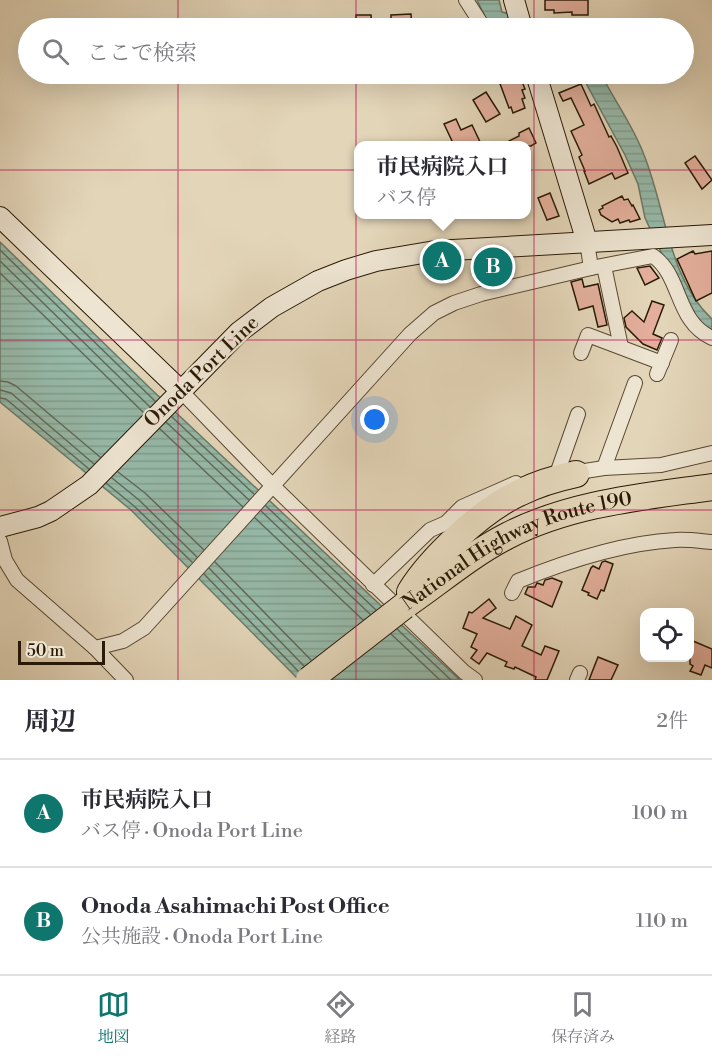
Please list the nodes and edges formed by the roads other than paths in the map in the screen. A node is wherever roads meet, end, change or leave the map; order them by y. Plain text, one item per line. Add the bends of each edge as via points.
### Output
1 (466, 0) edge
2 (478, 18) edge
3 (539, 84) edge
4 (0, 217) edge
5 (712, 235) edge
6 (587, 242) junction
7 (598, 267) junction
8 (712, 338) edge
9 (671, 340) dead end
10 (621, 348) junction
11 (581, 353) dead end
12 (635, 383) dead end
13 (176, 394) junction
14 (578, 414) dead end
15 (712, 453) edge
16 (604, 468) junction
17 (567, 473) junction
18 (712, 487) edge
19 (269, 490) junction
20 (643, 497) junction
21 (712, 501) edge
22 (0, 527) edge
23 (0, 541) edge
24 (712, 543) edge
25 (2, 561) edge
26 (373, 585) junction
27 (512, 593) dead end
28 (404, 606) junction
29 (95, 648) junction
30 (126, 680) edge
31 (309, 680) edge
32 (476, 680) edge

1 - 2 street
3 - 6 main road
4 - 13 main road
5 - 6 main road, Onoda Port Line
6 - 7 street
6 - 13 main road, Onoda Port Line via 425,252 346,270 272,307 239,332
7 - 8 street via 653,256 671,280 690,320
7 - 10 street
7 - 19 street via 481,294 434,313 410,334
9 - 10 street via 660,369
10 - 11 street via 588,335
12 - 16 street
13 - 19 street
13 - 22 main road, Onoda Port Line via 89,485 51,511
14 - 17 street
15 - 16 street via 661,465
16 - 17 street
17 - 26 street via 539,475 462,507 446,523 413,544
17 - 28 highway via 519,493 483,516 424,573
18 - 20 highway, National Highway Route 190
19 - 26 street
19 - 29 street via 144,628 123,641
20 - 21 highway, National Highway Route 190
20 - 28 highway, National Highway Route 190 via 570,511 507,536
23 - 25 street
24 - 27 street via 677,540 612,550 518,581
25 - 29 street via 17,580
26 - 32 street
28 - 31 highway, National Highway Route 190, bridge
29 - 30 street

